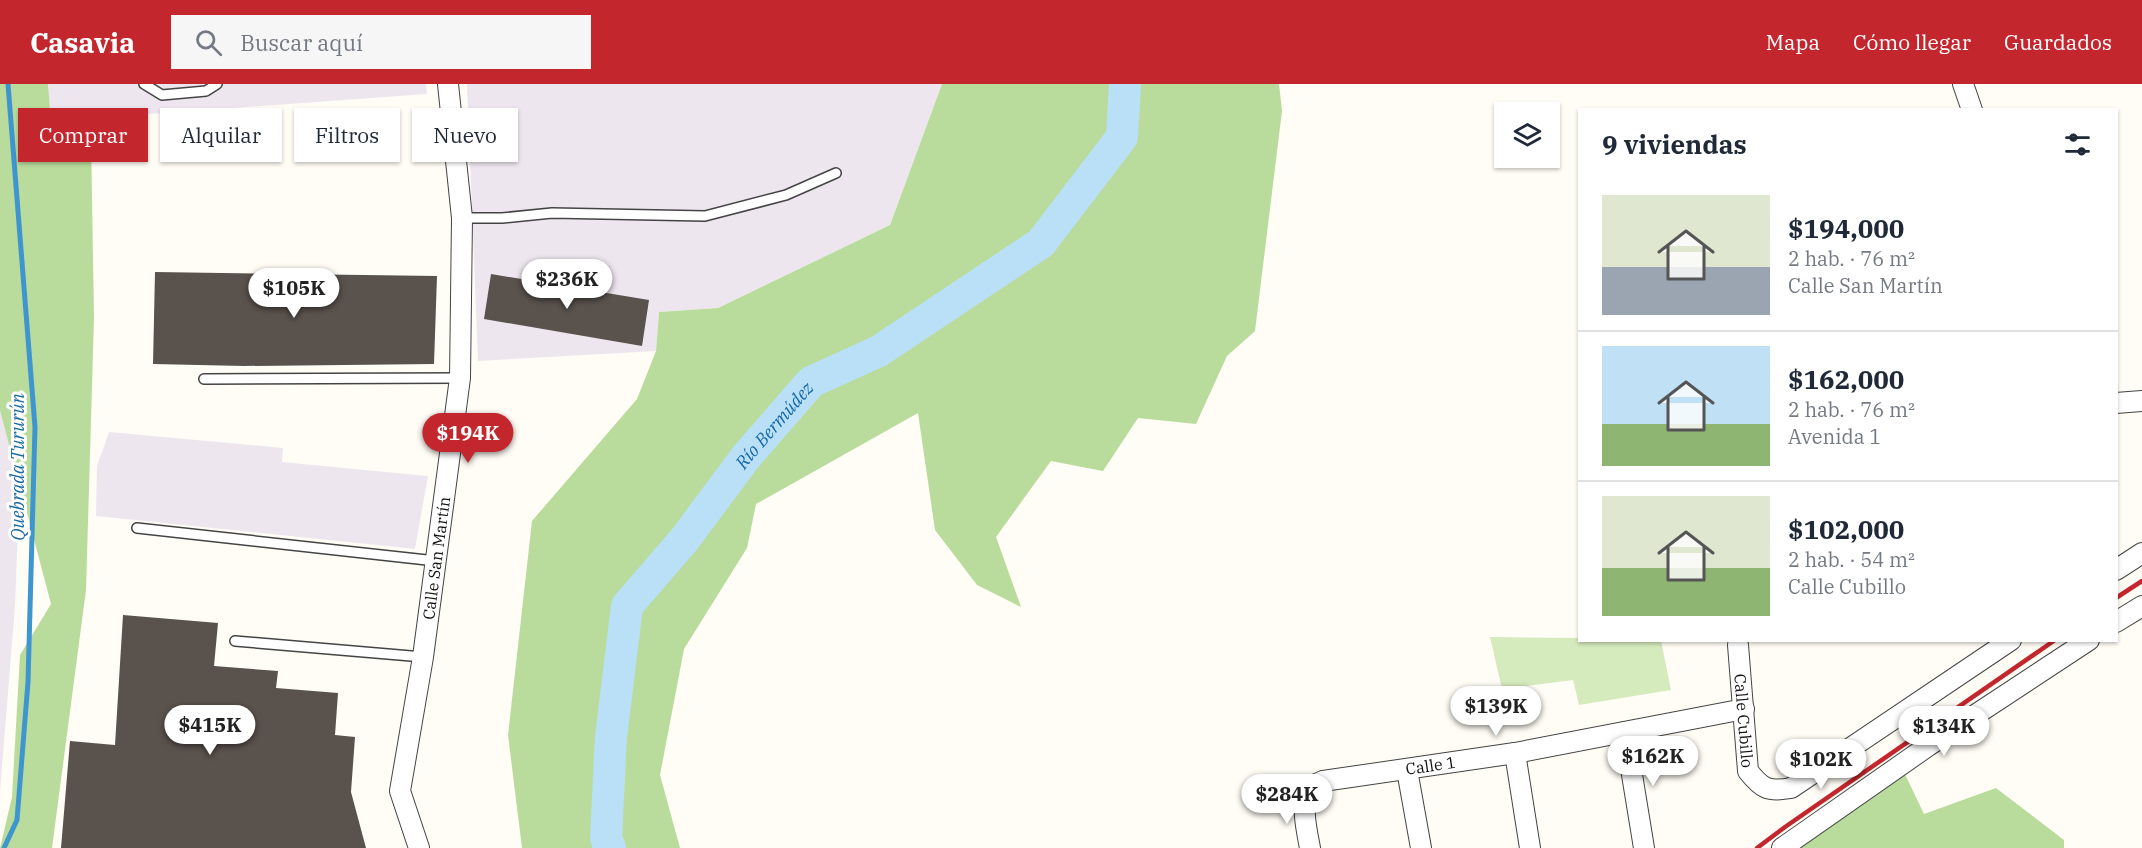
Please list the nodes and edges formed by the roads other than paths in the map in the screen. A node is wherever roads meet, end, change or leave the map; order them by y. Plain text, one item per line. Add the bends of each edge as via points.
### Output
1 (144, 84) edge
2 (217, 84) edge
3 (448, 84) edge
4 (1963, 84) edge
5 (1971, 108) edge
6 (836, 173) dead end
7 (462, 218) junction
8 (460, 378) junction
9 (204, 379) dead end
10 (2142, 401) edge
11 (2118, 403) edge
12 (137, 528) dead end
13 (2142, 553) edge
14 (436, 561) junction
15 (2118, 569) edge
16 (2142, 606) edge
17 (2118, 621) edge
18 (235, 641) dead end
19 (2008, 642) edge
20 (2086, 642) edge
21 (1738, 645) dead end
22 (423, 657) junction
23 (1744, 709) junction
24 (1625, 732) junction
25 (1515, 753) junction
26 (1407, 770) junction
27 (419, 848) edge
28 (1310, 848) edge
29 (1420, 848) edge
30 (1530, 848) edge
31 (1644, 848) edge
32 (1782, 848) edge

1 - 2 lane via 162,95 206,91
3 - 7 street, Calle San Martín
4 - 5 street
6 - 7 lane via 786,195 705,216 552,213
7 - 8 street, Calle San Martín
8 - 9 lane
8 - 14 street, Calle San Martín
10 - 11 street
12 - 14 lane
13 - 15 street
14 - 22 street, Calle San Martín
16 - 17 street
18 - 22 lane
19 - 23 street, Calle Cubillo via 1791,788 1774,790 1759,786 1748,771
20 - 32 street
21 - 23 street, Calle Cubillo
22 - 27 street, Calle San Martín via 400,791
23 - 24 street, Calle 1
24 - 25 street, Calle 1
24 - 31 street
25 - 26 street, Calle 1
25 - 30 street
26 - 28 street, Calle 1 via 1323,781 1309,787 1304,799
26 - 29 street

